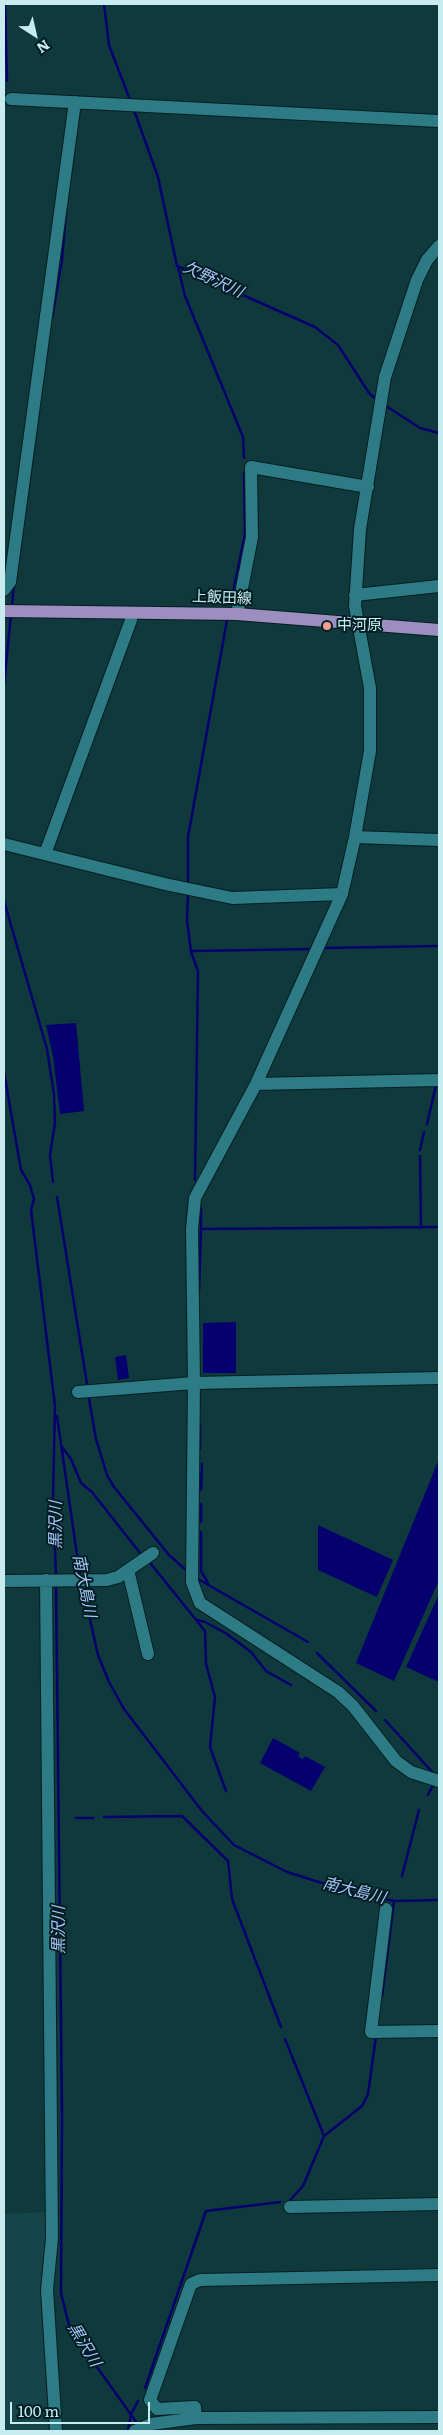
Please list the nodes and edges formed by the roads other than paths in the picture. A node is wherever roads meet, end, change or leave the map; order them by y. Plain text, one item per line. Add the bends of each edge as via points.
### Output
1 (11, 99) dead end
2 (75, 102) junction
3 (439, 122) edge
4 (439, 246) edge
5 (368, 487) junction
6 (439, 586) edge
7 (4, 590) edge
8 (355, 596) junction
9 (4, 611) edge
10 (237, 614) junction
11 (130, 620) dead end
12 (357, 623) junction
13 (439, 630) edge
14 (355, 837) junction
15 (439, 840) edge
16 (4, 844) edge
17 (45, 854) junction
18 (342, 894) junction
19 (439, 1080) edge
20 (256, 1084) junction
21 (439, 1378) edge
22 (194, 1383) junction
23 (78, 1392) dead end
24 (153, 1552) dead end
25 (128, 1570) junction
26 (4, 1581) edge
27 (64, 1581) junction
28 (148, 1654) dead end
29 (439, 1781) edge
30 (386, 1909) dead end
31 (439, 2030) edge
32 (439, 2204) edge
33 (290, 2207) dead end
34 (439, 2275) edge
35 (439, 2416) edge
36 (196, 2418) junction
37 (56, 2431) edge
38 (135, 2431) edge

1 - 2 street
2 - 3 street
2 - 7 street via 10,582
4 - 5 street via 417,280 385,377
5 - 8 street via 360,529
5 - 10 street via 251,467 252,537
6 - 8 street
8 - 12 street
9 - 10 main road, 上飯田線
10 - 12 main road, 上飯田線
11 - 17 street
12 - 13 main road, 上飯田線
12 - 14 street via 370,688 370,751
14 - 15 street
14 - 18 street
16 - 17 street
17 - 18 street via 232,898
18 - 20 street
19 - 20 street
20 - 22 street via 195,1198 192,1229
21 - 22 street
22 - 23 street
22 - 29 street via 192,1582 200,1603 338,1692 396,1761 411,1772
24 - 25 street
25 - 27 street via 107,1580
25 - 28 street
26 - 27 street
27 - 37 street via 51,2116 52,2238 47,2290
30 - 31 street via 370,2032
32 - 33 street
34 - 36 street via 200,2280 190,2284 150,2400 157,2409 195,2407
35 - 36 street
36 - 38 street via 151,2424

